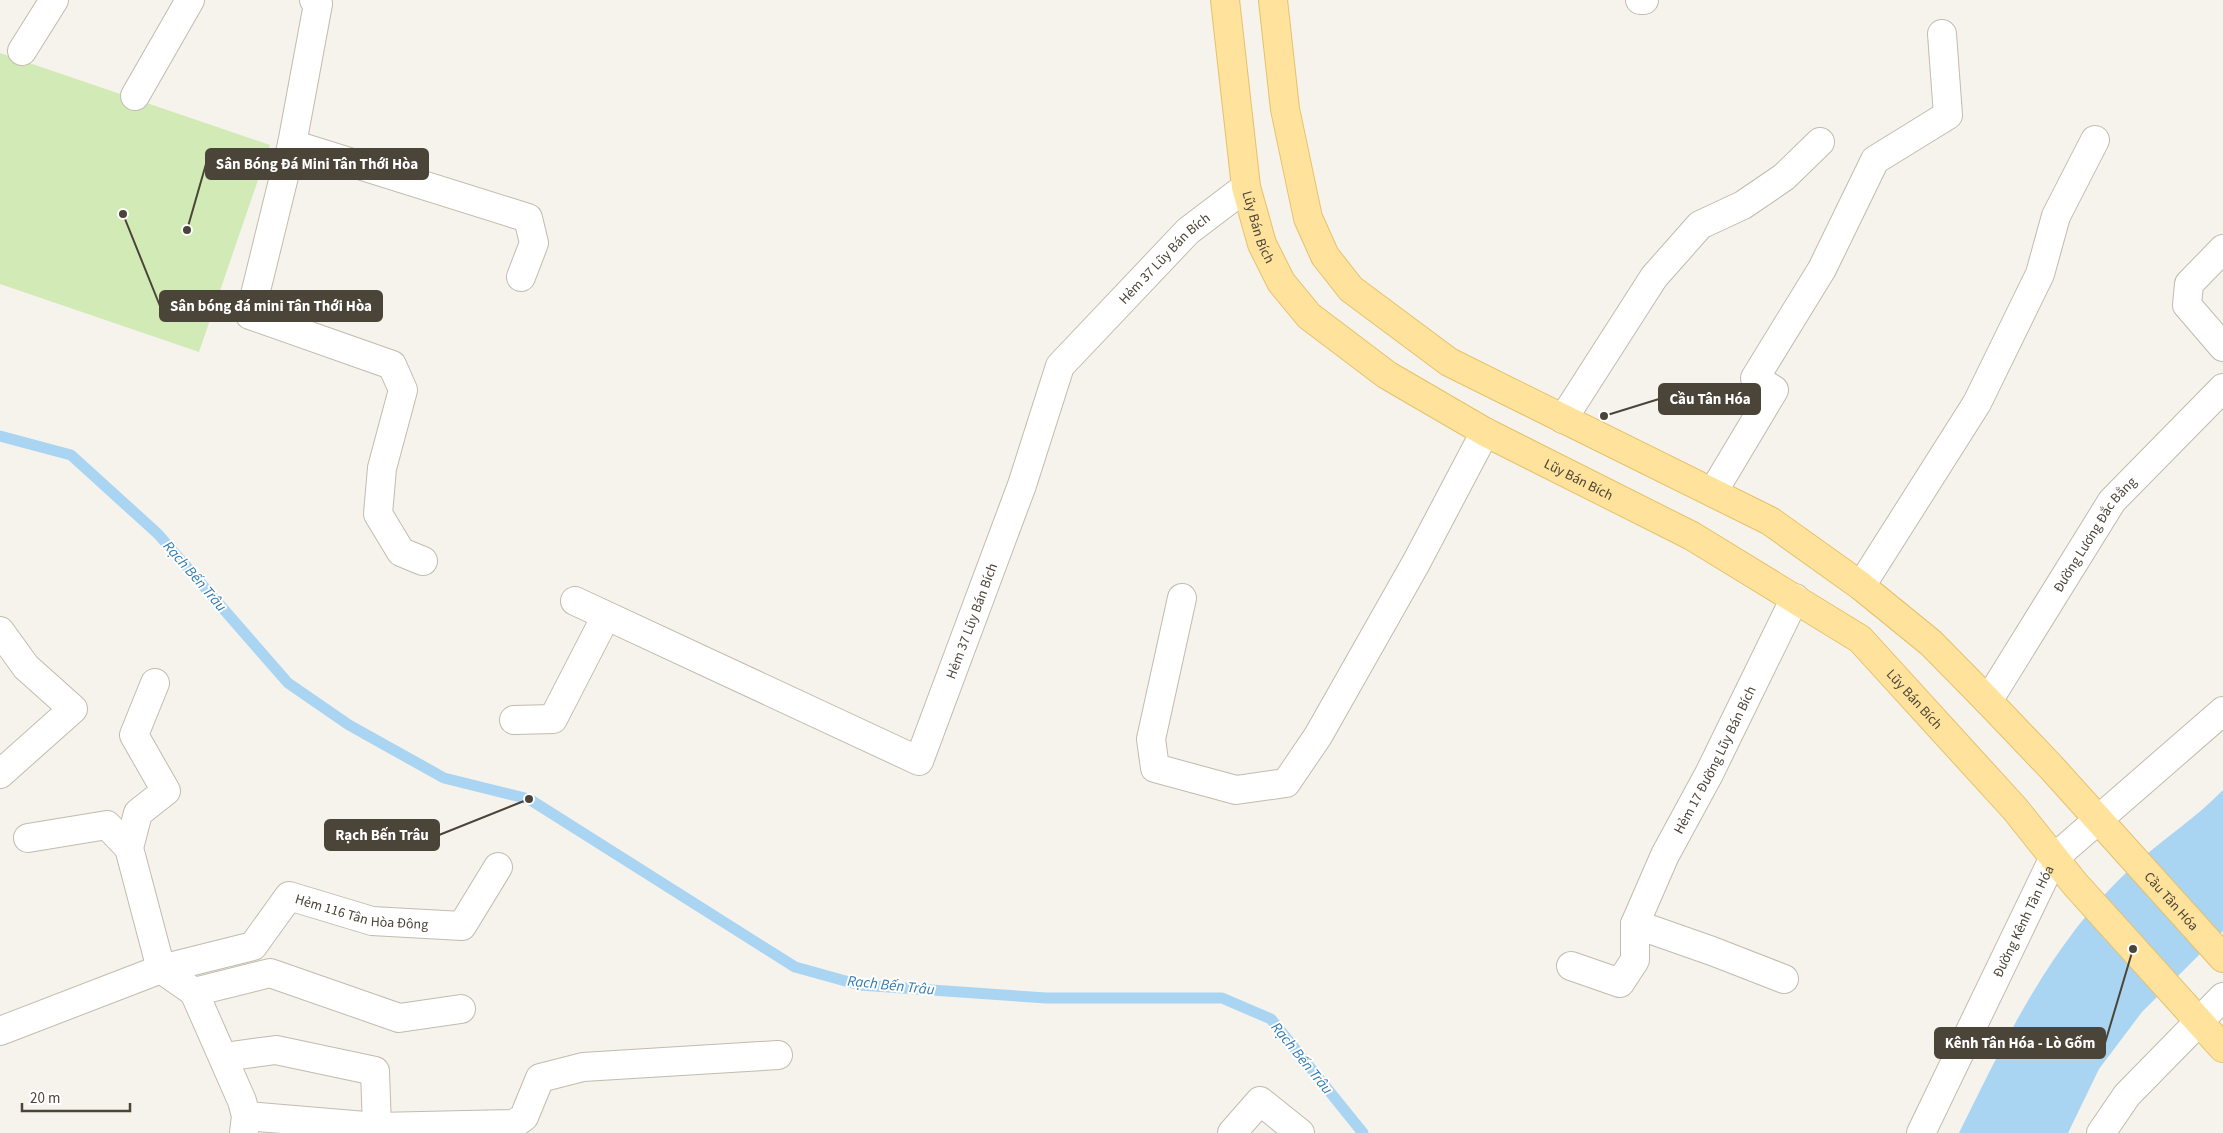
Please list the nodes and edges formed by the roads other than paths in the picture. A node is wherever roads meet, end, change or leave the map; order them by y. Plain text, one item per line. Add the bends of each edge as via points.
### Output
1 (54, 0) edge
2 (190, 0) edge
3 (314, 0) edge
4 (1226, 0) edge
5 (1273, 0) edge
6 (1942, 34) dead end
7 (22, 51) dead end
8 (135, 96) dead end
9 (2095, 140) dead end
10 (1820, 142) dead end
11 (292, 144) junction
12 (1246, 188) junction
13 (2223, 249) edge
14 (521, 277) dead end
15 (2223, 347) edge
16 (2223, 388) edge
17 (1563, 419) junction
18 (1485, 432) junction
19 (1713, 492) junction
20 (423, 561) dead end
21 (1861, 586) junction
22 (1182, 598) dead end
23 (1795, 598) junction
24 (575, 601) dead end
25 (606, 616) junction
26 (0, 631) edge
27 (155, 682) dead end
28 (1988, 702) junction
29 (2223, 711) edge
30 (514, 720) dead end
31 (0, 774) edge
32 (2097, 820) junction
33 (28, 838) dead end
34 (130, 848) junction
35 (2054, 859) junction
36 (498, 867) dead end
37 (1635, 924) junction
38 (2223, 958) edge
39 (1571, 966) dead end
40 (161, 968) junction
41 (1784, 979) dead end
42 (194, 992) junction
43 (2223, 997) edge
44 (462, 1009) dead end
45 (2189, 1012) junction
46 (0, 1031) edge
47 (2223, 1048) edge
48 (778, 1055) dead end
49 (224, 1057) junction
50 (245, 1124) edge
51 (377, 1127) junction
52 (468, 1130) edge
53 (1232, 1133) edge
54 (1300, 1133) edge
55 (1921, 1133) edge
56 (2101, 1133) edge

1 - 7 street
2 - 8 street
3 - 11 street via 318,4
4 - 12 main road, Lũy Bán Bích
5 - 17 main road via 1285,109 1308,218 1324,256 1351,289 1449,362
6 - 19 street via 1948,115 1876,160 1822,269 1756,378 1774,390
9 - 21 street via 2056,216 2040,274 1977,403
10 - 17 street via 1784,177 1751,200 1700,225 1654,277
11 - 14 street via 528,218 534,242
11 - 20 street via 250,315 392,365 404,390 382,468 378,514 401,552
12 - 18 main road, Lũy Bán Bích via 1262,244 1281,282 1309,316 1387,375
12 - 25 street, Hẻm 37 Lũy Bán Bích via 1188,231 1060,366 1022,485 919,761
13 - 15 street via 2189,284 2187,305
16 - 28 street, Đường Lương Đắc Bằng via 2112,501
17 - 19 main road
18 - 22 street via 1416,563 1318,736 1286,783 1236,790 1155,768 1151,739
18 - 23 main road, Lũy Bán Bích via 1692,536
19 - 21 main road via 1770,521
21 - 28 main road via 1931,644
23 - 35 main road, Lũy Bán Bích via 1860,639 2015,809
23 - 37 street, Hẻm 17 Đường Lũy Bán Bích via 1709,774 1665,855
24 - 25 street, Hẻm 37 Lũy Bán Bích
25 - 30 street via 553,719
26 - 31 street via 26,667 73,709
27 - 34 street via 134,735 166,792 138,813
28 - 32 main road
29 - 32 street, Đường Kênh Tân Hóa
32 - 35 street, Đường Kênh Tân Hóa
32 - 38 main road, Cầu Tân Hóa
33 - 34 street via 107,825
34 - 40 street
35 - 45 main road, Lũy Bán Bích
35 - 55 street, Đường Kênh Tân Hóa
36 - 40 street, Hẻm 116 Tân Hòa Đông via 462,926 372,921 289,896 253,946
37 - 39 street via 1635,960 1620,983
37 - 41 street
40 - 42 street
40 - 46 street, Hẻm 116 Tân Hòa Đông
42 - 44 street via 270,973 399,1018
42 - 49 street
43 - 45 street
45 - 47 main road
45 - 56 street
48 - 52 street via 583,1067 540,1078 524,1117 514,1124
49 - 50 street via 242,1101
49 - 51 street via 276,1050 375,1071
50 - 51 street
51 - 52 street
53 - 54 street via 1260,1101

